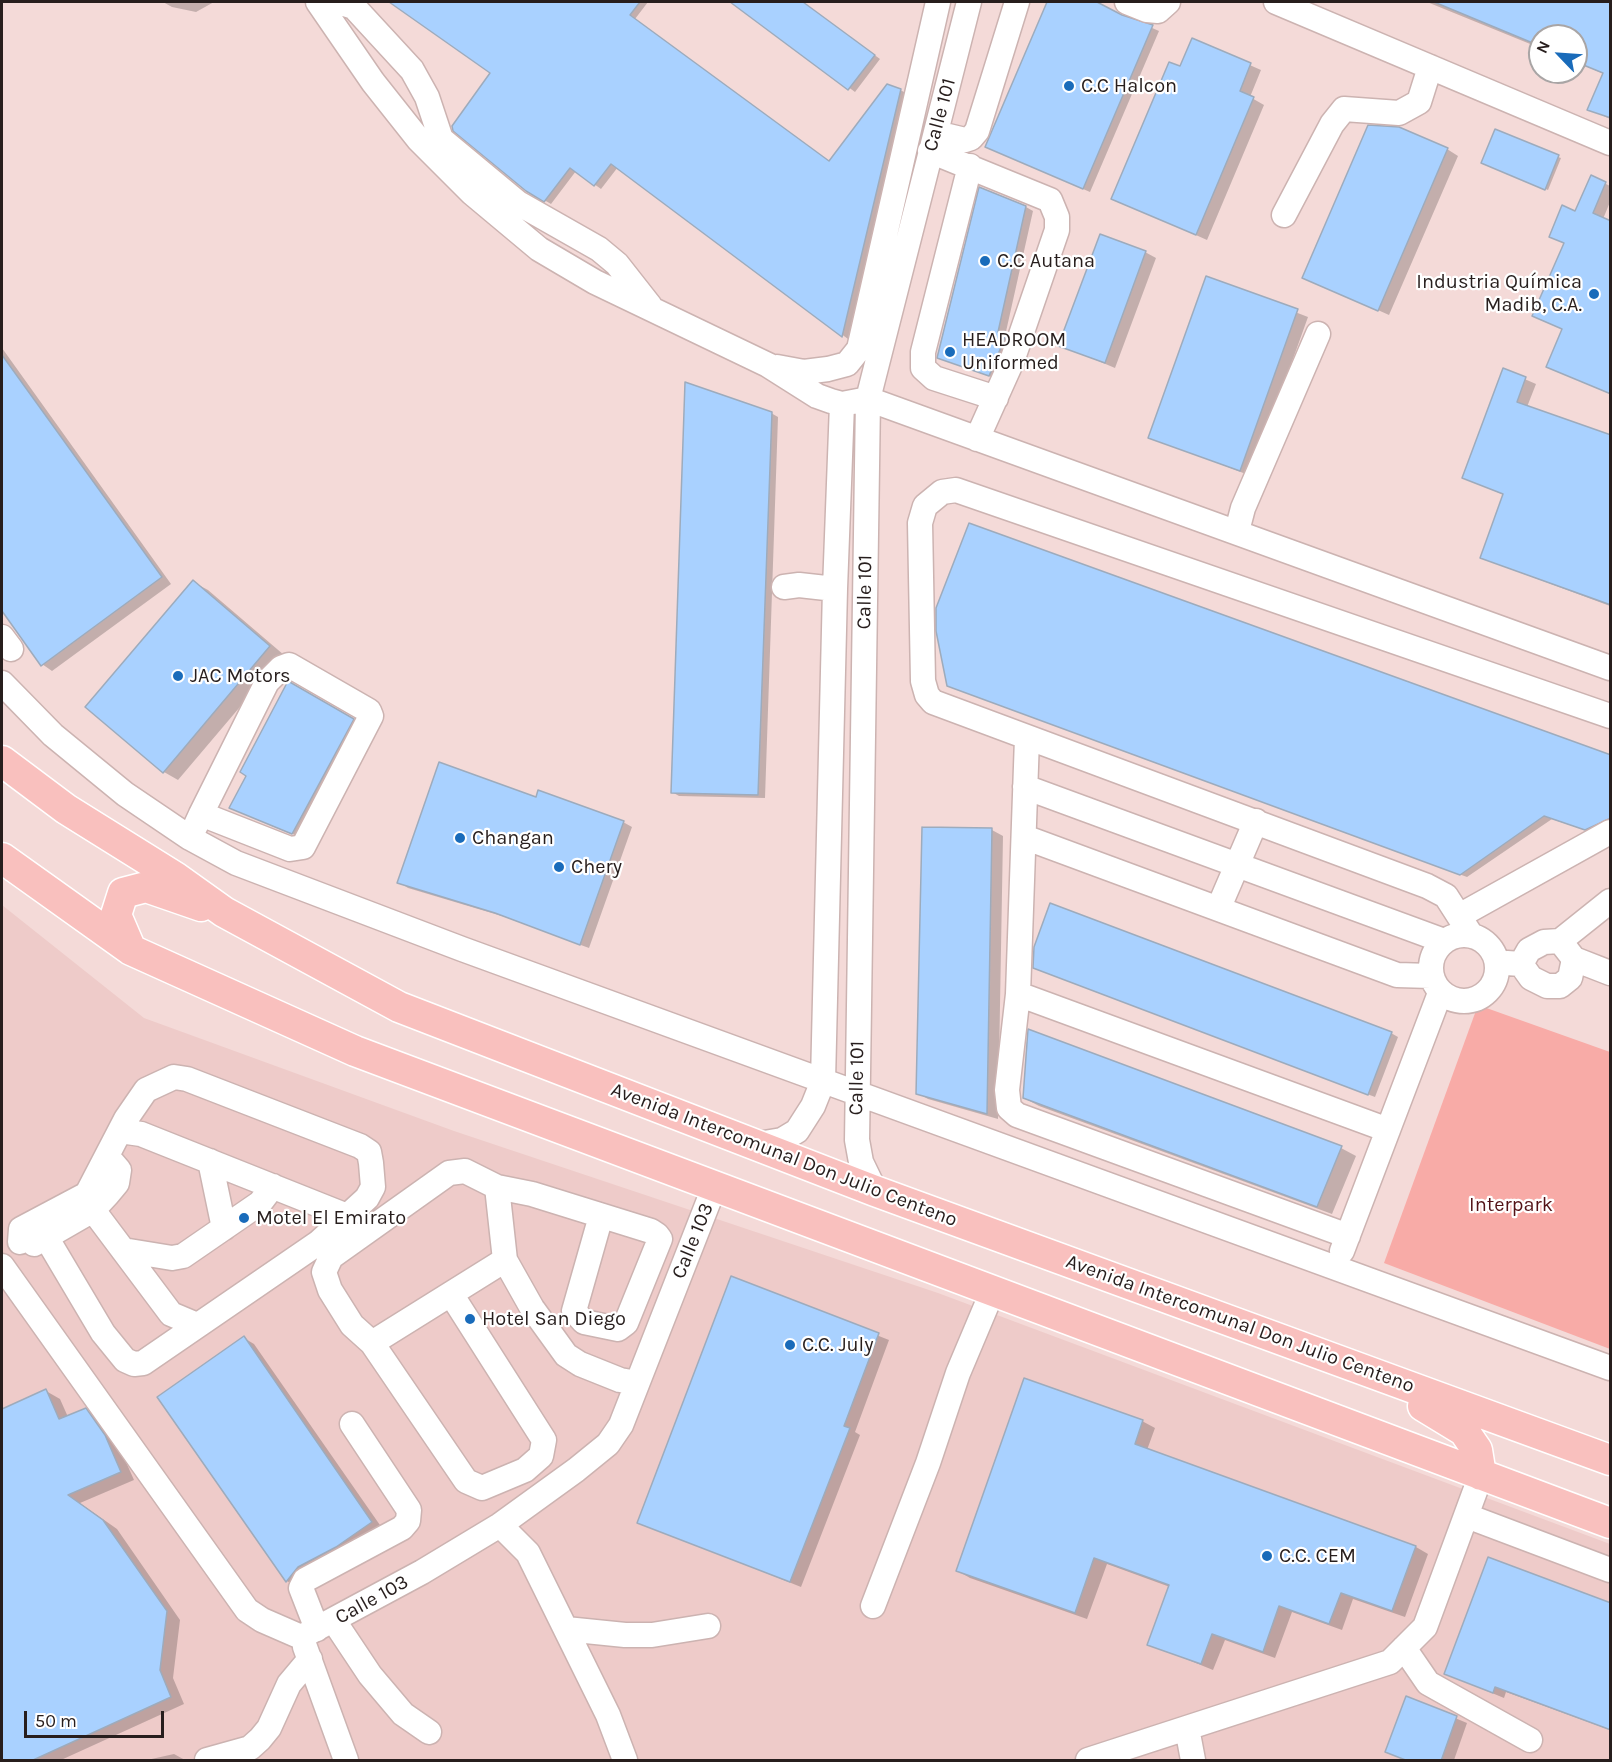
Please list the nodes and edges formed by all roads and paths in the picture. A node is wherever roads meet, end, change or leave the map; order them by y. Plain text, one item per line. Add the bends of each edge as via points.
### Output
1 (325, 2) edge
2 (938, 2) edge
3 (969, 2) edge
4 (1017, 2) edge
5 (1127, 2) edge
6 (1168, 2) edge
7 (1276, 2) edge
8 (1430, 68) junction
9 (933, 142) junction
10 (1611, 143) edge
11 (970, 166) junction
12 (1284, 215) dead end
13 (653, 310) junction
14 (1318, 334) dead end
15 (768, 365) junction
16 (996, 398) junction
17 (868, 399) junction
18 (842, 404) junction
19 (976, 439) junction
20 (1236, 531) junction
21 (784, 588) dead end
22 (835, 589) junction
23 (1611, 668) edge
24 (2, 683) edge
25 (1611, 716) edge
26 (1027, 738) junction
27 (2, 761) edge
28 (1025, 787) junction
29 (201, 814) junction
30 (1256, 821) junction
31 (1611, 832) edge
32 (1023, 837) junction
33 (190, 838) junction
34 (2, 858) edge
35 (1238, 865) junction
36 (1611, 901) edge
37 (1219, 907) junction
38 (224, 912) junction
39 (1465, 926) junction
40 (1444, 941) junction
41 (131, 950) junction
42 (1567, 950) junction
43 (1497, 962) junction
44 (1521, 964) junction
45 (1611, 973) edge
46 (1436, 984) junction
47 (1018, 994) junction
48 (823, 1081) junction
49 (857, 1093) junction
50 (1388, 1130) junction
51 (120, 1131) junction
52 (758, 1144) junction
53 (105, 1160) junction
54 (210, 1161) junction
55 (715, 1185) junction
56 (273, 1186) junction
57 (497, 1187) junction
58 (874, 1191) junction
59 (93, 1210) junction
60 (347, 1216) junction
61 (601, 1216) junction
62 (224, 1228) junction
63 (1348, 1236) junction
64 (46, 1237) junction
65 (123, 1250) junction
66 (505, 1260) junction
67 (2, 1266) edge
68 (1337, 1267) junction
69 (993, 1290) junction
70 (451, 1294) junction
71 (197, 1325) junction
72 (372, 1343) junction
73 (1351, 1365) junction
74 (1611, 1368) edge
75 (637, 1383) junction
76 (352, 1424) dead end
77 (1611, 1460) edge
78 (1482, 1475) junction
79 (1467, 1516) junction
80 (1611, 1523) edge
81 (500, 1525) junction
82 (1611, 1570) edge
83 (873, 1606) dead end
84 (708, 1626) dead end
85 (317, 1629) junction
86 (566, 1629) junction
87 (1404, 1648) junction
88 (310, 1659) junction
89 (1187, 1728) junction
90 (429, 1732) dead end
91 (1530, 1740) dead end
92 (207, 1761) edge
93 (346, 1761) edge
94 (625, 1761) edge
95 (1088, 1761) edge
96 (1193, 1761) edge

1 - 13 street via 372,82 419,140 472,193 539,249
1 - 13 street via 354,7 412,70 427,97 441,139 518,203 599,249 617,264
2 - 15 street via 859,349 847,364 828,369 804,372
3 - 9 street, Calle 101
4 - 9 street via 977,131 965,140
5 - 6 street via 1158,11
7 - 8 street
8 - 10 street
8 - 12 street via 1419,102 1399,113 1344,109 1332,124
9 - 11 street
9 - 17 street, Calle 101
11 - 16 street via 923,352 923,368 934,378
11 - 16 street via 1050,200 1058,217 1012,361
13 - 15 street
14 - 20 street
15 - 18 street via 817,396
16 - 19 street
17 - 18 street
17 - 19 street
17 - 49 street, Calle 101
18 - 22 street, Calle 101
19 - 20 street
20 - 23 street
21 - 22 street via 799,585
22 - 48 street, Calle 101
24 - 33 street via 53,735 125,794
25 - 26 street via 956,490 942,492 925,506 920,523 923,681 927,695 941,707
26 - 28 street
26 - 30 street
27 - 38 main road, Avenida Intercomunal Don Julio Centeno via 66,809
28 - 32 street
28 - 35 street
29 - 29 street via 290,849 303,847 371,716 369,711 289,665 281,668 267,682
29 - 33 street
30 - 35 street
30 - 39 street via 1427,886 1446,896
31 - 39 street
32 - 37 street
32 - 47 street
33 - 48 street via 236,863
34 - 41 main road
35 - 37 street
35 - 40 street
36 - 42 street
37 - 46 street via 1397,975
38 - 41 main road via 146,887 123,893 116,915
38 - 52 main road, Avenida Intercomunal Don Julio Centeno via 399,1007
39 - 40 street via 1462,935
39 - 43 street via 1488,945
40 - 46 street via 1432,956
41 - 55 main road via 355,1051
42 - 44 street via 1544,942 1529,950
42 - 44 street via 1570,978 1560,986 1547,986 1531,978
42 - 45 street
43 - 44 street
43 - 46 street via 1491,988 1476,1000 1457,1001
46 - 50 street
47 - 50 street
47 - 63 street via 1007,1090 1010,1108 1017,1115
48 - 49 street
48 - 52 street, Calle 101 via 797,1131 782,1140
49 - 58 street, Calle 101 via 856,1140
49 - 68 street
50 - 63 street
51 - 53 street
51 - 54 street via 141,1134
51 - 60 street via 146,1090 174,1077 187,1079 369,1152 373,1187
52 - 58 main road, Avenida Intercomunal Don Julio Centeno
53 - 59 street via 119,1170 117,1183
53 - 64 street via 87,1194 21,1229 24,1248
54 - 56 street
54 - 62 street
55 - 69 main road
55 - 75 street, Calle 103
56 - 60 street
56 - 62 street via 260,1203
57 - 61 street
57 - 66 street
57 - 72 street via 465,1171 449,1173 331,1257 324,1272 330,1290 352,1324
58 - 73 main road, Avenida Intercomunal Don Julio Centeno
59 - 64 street
59 - 65 street
60 - 71 street via 318,1243
61 - 61 street via 574,1311 584,1322 618,1329 626,1323 660,1239 651,1231
62 - 65 street via 183,1256 172,1258
63 - 68 street
64 - 71 street via 103,1333 125,1360 142,1363
65 - 71 street via 171,1314
66 - 70 street
66 - 75 street via 532,1308 566,1355
67 - 85 street via 248,1610 262,1620
68 - 74 street
69 - 78 main road
69 - 83 street via 958,1373
70 - 72 street
70 - 72 street via 544,1440 541,1456 525,1470 482,1488 466,1481
73 - 77 main road, Avenida Intercomunal Don Julio Centeno
73 - 78 main road via 1464,1431 1477,1450
75 - 81 street, Calle 103 via 621,1425 608,1444
76 - 85 street via 409,1510 408,1521 402,1528 305,1581 301,1588
78 - 79 street
78 - 80 main road
79 - 82 street
79 - 87 street via 1425,1627
81 - 85 street, Calle 103
81 - 86 street via 528,1553
84 - 86 street via 634,1635
85 - 88 street
85 - 90 street via 370,1675 396,1706
86 - 94 street via 608,1715
87 - 89 street via 1390,1662
87 - 91 street via 1428,1683
88 - 92 street via 289,1684 260,1739 250,1748
88 - 93 street
89 - 95 street
89 - 96 street

